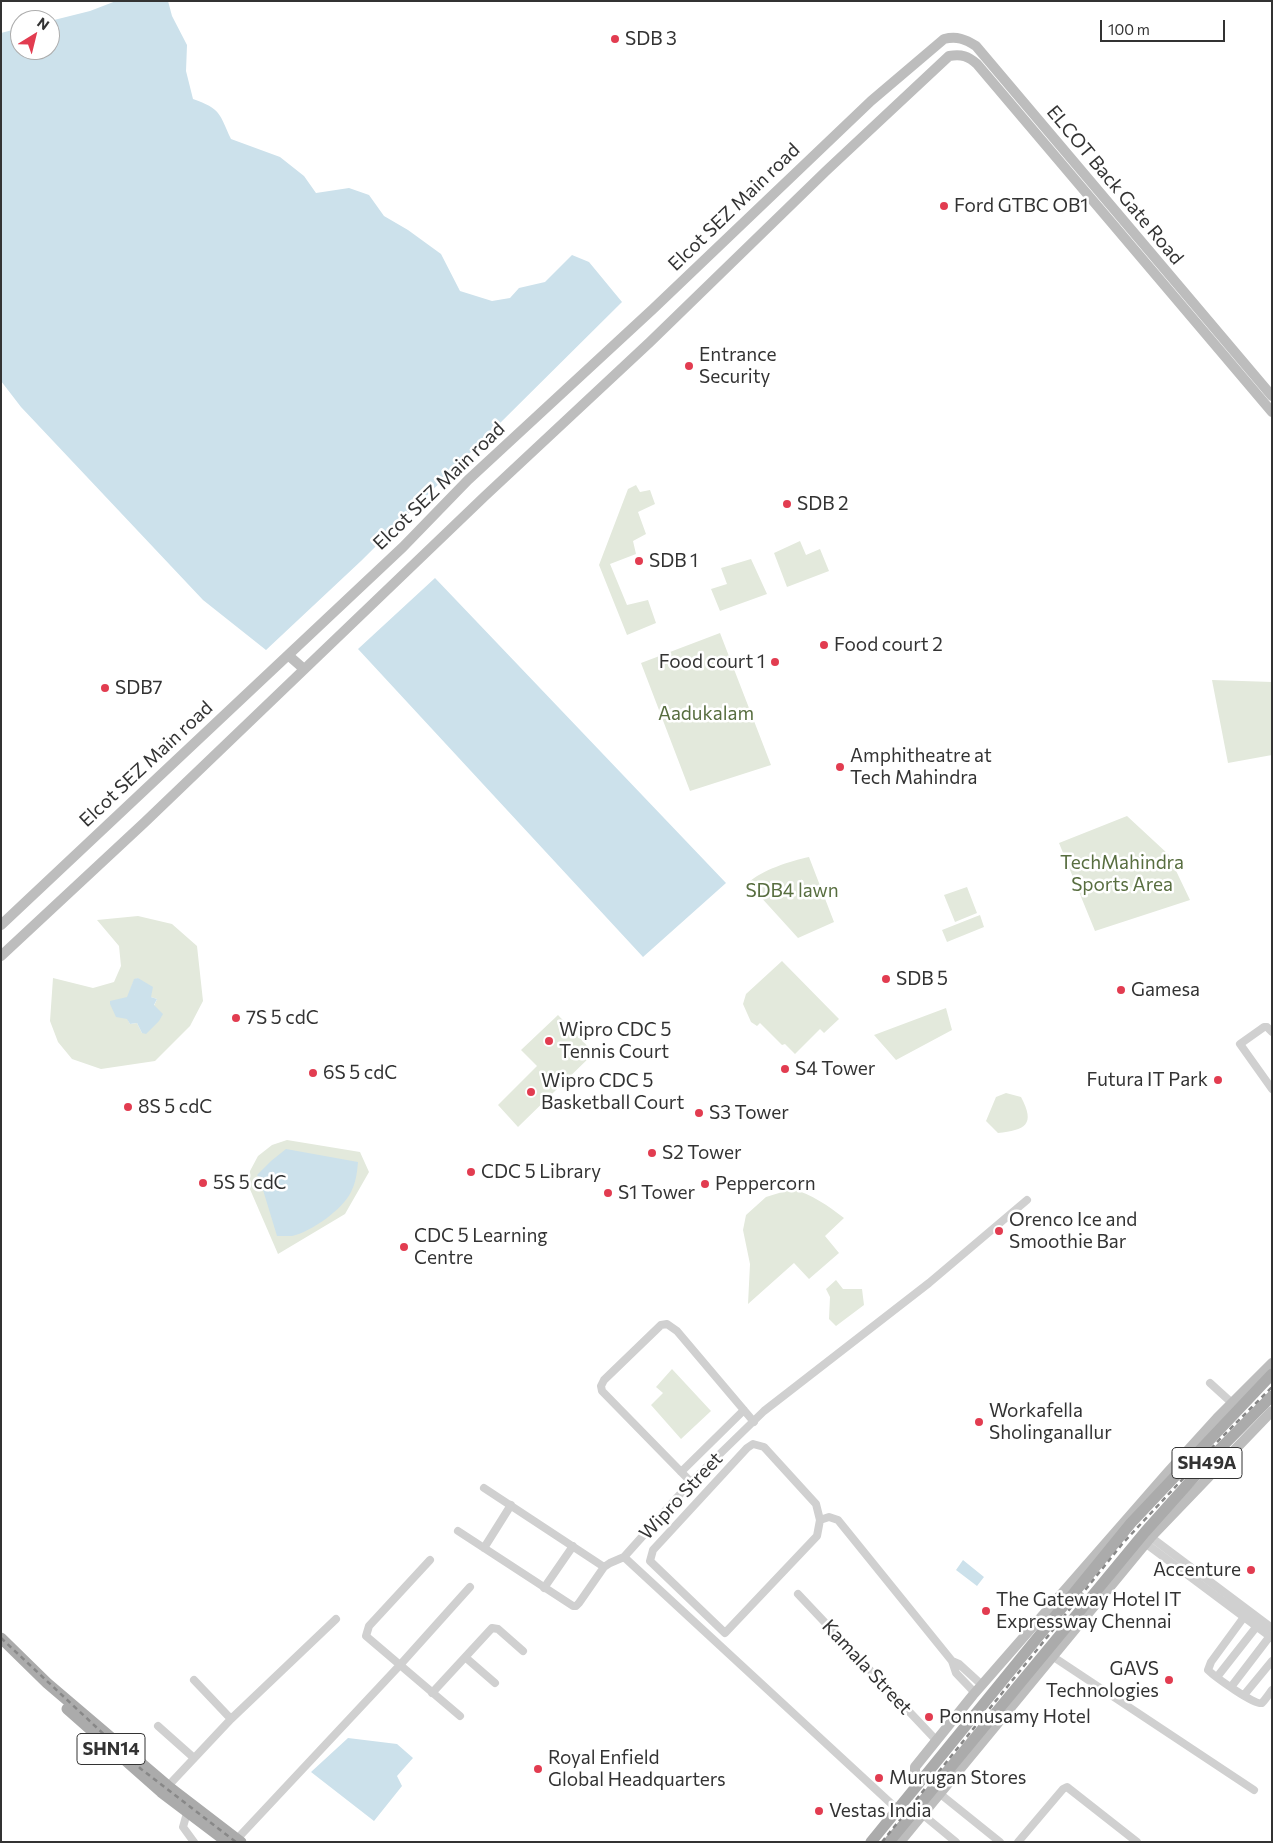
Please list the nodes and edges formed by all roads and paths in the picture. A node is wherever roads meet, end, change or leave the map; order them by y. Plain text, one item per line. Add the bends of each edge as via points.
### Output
1 (920, 60) junction
2 (904, 73) joint
3 (932, 73) junction
4 (1268, 397) edge
5 (1272, 412) edge
6 (288, 655) junction
7 (304, 669) junction
8 (1, 925) edge
9 (1, 956) edge
10 (1272, 1032) edge
11 (1272, 1089) edge
12 (1026, 1200) dead end
13 (1272, 1363) edge
14 (1272, 1374) edge
15 (1210, 1383) dead end
16 (1272, 1396) edge
17 (1235, 1406) junction
18 (744, 1410) junction
19 (1272, 1411) edge
20 (1249, 1420) junction
21 (754, 1422) junction
22 (681, 1472) junction
23 (691, 1482) junction
24 (484, 1488) dead end
25 (511, 1505) junction
26 (820, 1520) junction
27 (458, 1531) dead end
28 (1125, 1531) junction
29 (1144, 1538) junction
30 (573, 1546) junction
31 (484, 1548) junction
32 (624, 1557) junction
33 (430, 1560) dead end
34 (604, 1567) junction
35 (470, 1587) dead end
36 (544, 1588) junction
37 (798, 1594) dead end
38 (1057, 1614) junction
39 (1244, 1617) junction
40 (336, 1619) dead end
41 (1069, 1624) junction
42 (1257, 1626) junction
43 (1272, 1628) edge
44 (725, 1633) junction
45 (1038, 1637) junction
46 (1271, 1637) edge
47 (1, 1638) edge
48 (716, 1642) junction
49 (1, 1648) edge
50 (523, 1651) dead end
51 (1051, 1651) junction
52 (465, 1657) junction
53 (1272, 1661) edge
54 (400, 1665) junction
55 (1040, 1665) junction
56 (1217, 1677) junction
57 (194, 1680) dead end
58 (495, 1683) dead end
59 (1231, 1687) junction
60 (978, 1689) junction
61 (1272, 1690) edge
62 (432, 1693) junction
63 (1244, 1695) junction
64 (460, 1716) dead end
65 (230, 1719) junction
66 (158, 1726) dead end
67 (936, 1740) junction
68 (194, 1758) junction
69 (168, 1786) junction
70 (915, 1787) junction
71 (1254, 1790) dead end
72 (939, 1793) junction
73 (190, 1809) junction
74 (897, 1809) junction
75 (922, 1814) junction
76 (235, 1841) edge
77 (194, 1842) edge
78 (870, 1842) edge
79 (889, 1842) edge
80 (900, 1842) edge
81 (956, 1842) edge
82 (1000, 1842) edge
83 (1018, 1842) edge
84 (1137, 1842) edge

1 - 2 street, ELCOT Back Gate Road
1 - 3 street
1 - 4 street, ELCOT Back Gate Road via 944,39 967,40 976,46
2 - 6 street, Elcot SEZ Main road via 468,480 403,547
3 - 4 street, ELCOT Back Gate Road via 950,56 959,54 977,64
3 - 7 street, Elcot SEZ Main road
4 - 5 street, ELCOT Back Gate Road
6 - 7 street
6 - 8 street, Elcot SEZ Main road
7 - 9 street, Elcot SEZ Main road
10 - 11 street via 1264,1027 1240,1044
12 - 21 street, Wipro Street
13 - 17 street
14 - 17 main road, SH49A
15 - 17 street
16 - 20 main road, SH49A
17 - 20 main road
17 - 28 main road, SH49A
17 - 60 street via 1168,1472
18 - 21 street
18 - 22 street
18 - 22 street via 667,1324 661,1325 604,1380 602,1391
19 - 29 street
20 - 29 main road, SH49A via 1211,1458
21 - 23 street, Wipro Street
22 - 23 street
23 - 32 street, Wipro Street
24 - 25 street
25 - 30 street
25 - 31 street
26 - 44 street via 817,1536
26 - 44 street via 816,1504 764,1447 753,1444 653,1550 650,1561
26 - 60 street via 829,1517 838,1520 952,1661 956,1673
27 - 31 street
28 - 29 main road
28 - 38 main road, SH49A
29 - 39 street
29 - 41 main road, SH49A
29 - 43 street
29 - 51 street via 1100,1606
30 - 34 street
30 - 36 street
31 - 36 street
32 - 34 street
32 - 48 street, Wipro Street
33 - 54 street via 367,1630 366,1636
34 - 36 street via 576,1606
35 - 54 street
37 - 67 street, Kamala Street
38 - 41 main road via 1057,1621
38 - 45 main road, SH49A
39 - 42 street
39 - 56 street via 1208,1667
40 - 65 street
41 - 51 main road, SH49A
42 - 46 street
42 - 56 street
44 - 48 street
45 - 51 main road via 1044,1635 1049,1638
45 - 70 main road, SH49A
46 - 59 street
47 - 69 main road, SHN14 via 47,1683
48 - 74 street, Wipro Street
49 - 73 main road, SHN14 via 86,1727
50 - 52 street via 495,1628
51 - 55 main road, SH49A
51 - 71 street
52 - 58 street
52 - 62 street
53 - 63 street
54 - 62 street
54 - 76 street
55 - 72 street
55 - 79 main road, SH49A
56 - 59 street
57 - 65 street
59 - 63 street
60 - 67 street
61 - 63 street via 1261,1703
62 - 64 street
65 - 68 street
66 - 68 street
67 - 70 street via 915,1767
68 - 69 street
69 - 73 main road, SHN14
70 - 74 main road, SH49A
72 - 75 street
72 - 82 street
73 - 76 main road, SHN14
73 - 77 street via 183,1827
74 - 78 main road, SH49A
75 - 80 street
75 - 81 street
83 - 84 street via 1067,1787

